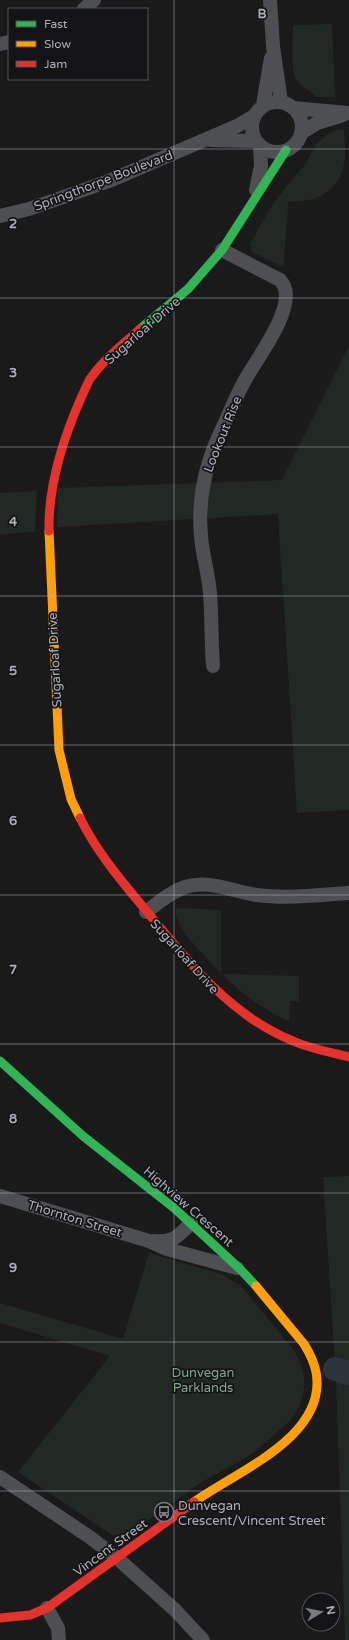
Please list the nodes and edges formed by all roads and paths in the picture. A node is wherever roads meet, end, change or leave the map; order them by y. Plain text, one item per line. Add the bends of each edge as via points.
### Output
1 (94, 0) edge
2 (270, 0) edge
3 (85, 8) edge
4 (273, 46) junction
5 (264, 105) junction
6 (287, 105) junction
7 (348, 113) edge
8 (254, 116) junction
9 (301, 133) junction
10 (205, 140) junction
11 (258, 143) junction
12 (286, 150) junction
13 (254, 198) junction
14 (0, 216) edge
15 (222, 250) junction
16 (213, 666) dead end
17 (349, 893) edge
18 (146, 912) junction
19 (349, 1057) edge
20 (0, 1061) edge
21 (0, 1196) edge
22 (191, 1223) junction
23 (206, 1238) junction
24 (149, 1240) junction
25 (194, 1257) junction
26 (240, 1269) junction
27 (314, 1400) joint
28 (0, 1477) edge
29 (117, 1558) junction
30 (47, 1608) junction
31 (0, 1618) edge
32 (59, 1640) edge
33 (203, 1640) edge

1 - 3 street
2 - 4 street
4 - 5 street
4 - 6 street
5 - 6 street via 275,102
5 - 8 street
6 - 7 street
6 - 9 street via 300,119
7 - 9 street via 317,123
8 - 10 street, Springthorpe Boulevard
8 - 11 street via 252,133
9 - 12 street via 293,146
10 - 11 street, Springthorpe Boulevard
10 - 14 street, Springthorpe Boulevard via 109,181
11 - 12 street via 273,152
11 - 13 street, Sugarloaf Drive via 261,166
12 - 13 street, Sugarloaf Drive
13 - 15 street, Sugarloaf Drive
15 - 16 street, Lookout Rise via 280,280 287,292 274,333 244,381 216,442 206,474 200,530 210,594
15 - 18 street, Sugarloaf Drive via 188,289 124,343 90,380 63,443 49,514 61,765 71,799 88,834
17 - 18 street via 257,895 196,884 173,892
18 - 19 street, Sugarloaf Drive via 199,974 237,1009 292,1041
20 - 22 street, Highview Crescent via 83,1136
21 - 24 street, Thornton Street
22 - 23 street, Highview Crescent
22 - 24 street, Thornton Street via 174,1239 163,1242
23 - 25 street via 200,1252
23 - 26 street, Highview Crescent
24 - 25 street, Thornton Street via 167,1249
25 - 26 street, Thornton Street
26 - 27 street, Highview Crescent via 296,1334 309,1354 316,1372
27 - 29 street, Vincent Street via 300,1428 264,1460 201,1497
28 - 29 street
29 - 30 street, Vincent Street
29 - 33 street via 175,1610
30 - 31 street, Vincent Street via 40,1613 27,1616
30 - 32 street via 58,1628

